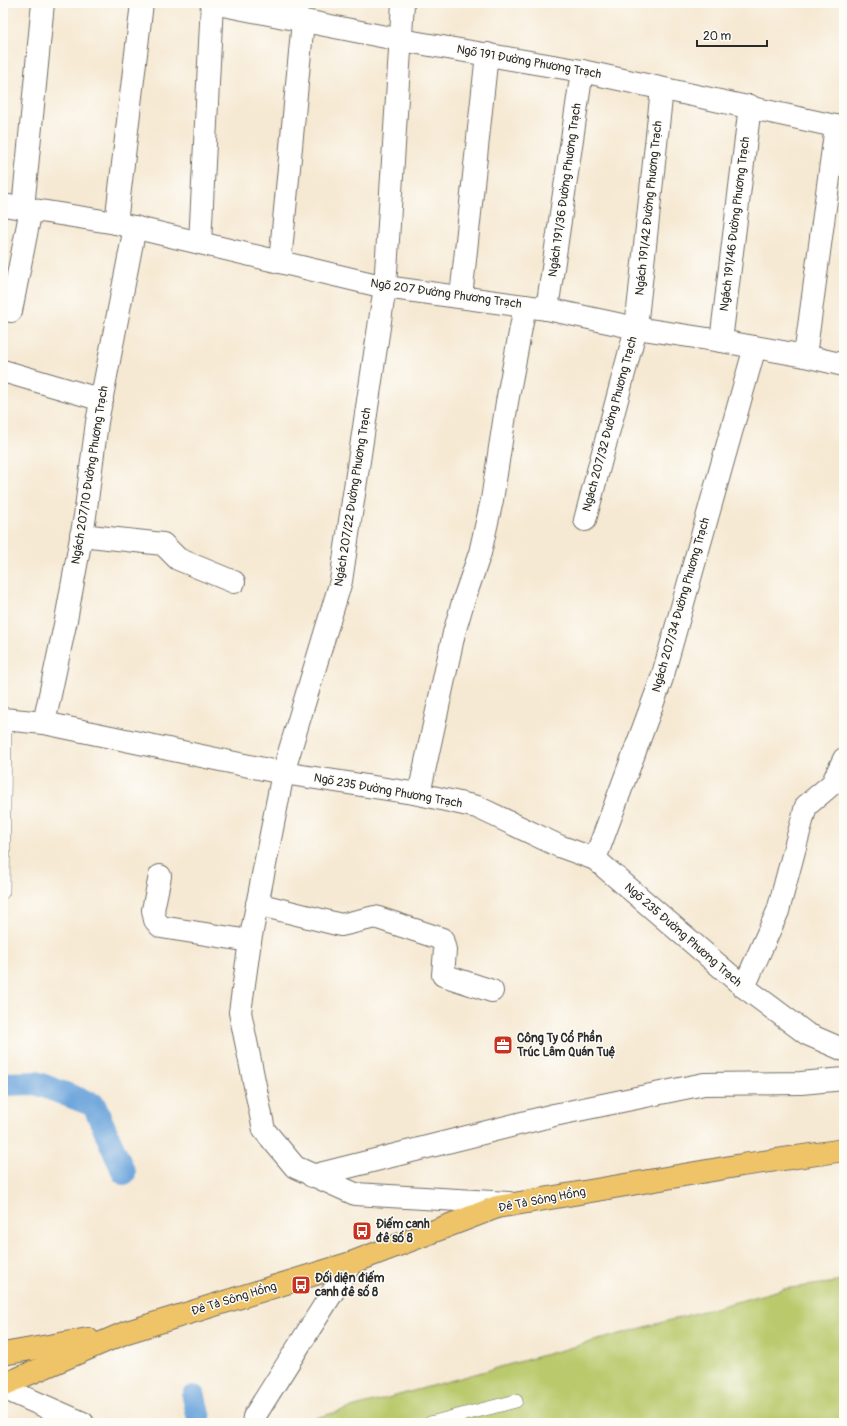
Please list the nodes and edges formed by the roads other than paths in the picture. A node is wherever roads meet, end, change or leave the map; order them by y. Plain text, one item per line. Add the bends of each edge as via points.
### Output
1 (43, 3) edge
2 (142, 3) edge
3 (213, 3) edge
4 (403, 3) edge
5 (303, 20) junction
6 (401, 40) junction
7 (487, 54) junction
8 (582, 71) junction
9 (662, 89) junction
10 (750, 106) junction
11 (840, 127) edge
12 (19, 207) edge
13 (125, 225) junction
14 (200, 243) junction
15 (280, 262) junction
16 (385, 287) junction
17 (461, 297) junction
18 (525, 306) junction
19 (547, 309) junction
20 (11, 312) dead end
21 (636, 328) junction
22 (721, 341) junction
23 (755, 347) junction
24 (805, 356) junction
25 (844, 366) edge
26 (3, 371) edge
27 (102, 400) junction
28 (585, 520) dead end
29 (81, 535) junction
30 (234, 582) dead end
31 (4, 719) edge
32 (44, 723) junction
33 (844, 759) edge
34 (283, 773) junction
35 (419, 794) junction
36 (595, 859) junction
37 (160, 876) dead end
38 (3, 892) edge
39 (257, 904) junction
40 (250, 941) junction
41 (744, 987) junction
42 (492, 991) dead end
43 (844, 1050) edge
44 (844, 1079) edge
45 (844, 1150) edge
46 (312, 1176) junction
47 (514, 1204) junction
48 (351, 1262) junction
49 (127, 1332) junction
50 (3, 1354) edge
51 (3, 1386) edge
52 (516, 1401) dead end
53 (83, 1423) edge
54 (253, 1423) edge
55 (430, 1423) edge

1 - 12 street
2 - 13 street, Ngách 207/10 Đường Phương Trạch
3 - 5 street, Ngõ 191 Đường Phương Trạch
3 - 14 street
4 - 6 street, Ngách 207/22 Đường Phương Trạch
5 - 6 street, Ngõ 191 Đường Phương Trạch
5 - 15 street
6 - 7 street, Ngõ 191 Đường Phương Trạch
6 - 16 street, Ngách 207/22 Đường Phương Trạch
7 - 8 street, Ngõ 191 Đường Phương Trạch
7 - 17 street
8 - 9 street, Ngõ 191 Đường Phương Trạch
8 - 19 street, Ngách 191/36 Đường Phương Trạch
9 - 10 street, Ngõ 191 Đường Phương Trạch
9 - 21 street, Ngách 191/42 Đường Phương Trạch
10 - 11 street, Ngõ 191 Đường Phương Trạch
10 - 22 street, Ngách 191/46 Đường Phương Trạch
11 - 24 street
12 - 13 street, Ngõ 207 Đường Phương Trạch
12 - 20 street
13 - 14 street, Ngõ 207 Đường Phương Trạch
13 - 27 street, Ngách 207/10 Đường Phương Trạch
14 - 15 street, Ngõ 207 Đường Phương Trạch
15 - 16 street, Ngõ 207 Đường Phương Trạch
16 - 17 street, Ngõ 207 Đường Phương Trạch
16 - 34 street, Ngách 207/22 Đường Phương Trạch via 341,581
17 - 18 street, Ngõ 207 Đường Phương Trạch
18 - 19 street, Ngõ 207 Đường Phương Trạch
18 - 35 street via 506,402 492,500 480,554 454,633
19 - 21 street, Ngõ 207 Đường Phương Trạch
21 - 22 street, Ngõ 207 Đường Phương Trạch
21 - 28 street, Ngách 207/32 Đường Phương Trạch
22 - 23 street, Ngõ 207 Đường Phương Trạch
23 - 24 street, Ngõ 207 Đường Phương Trạch
23 - 36 street, Ngách 207/34 Đường Phương Trạch via 662,678
24 - 25 street, Ngõ 207 Đường Phương Trạch
26 - 27 street
27 - 29 street, Ngách 207/10 Đường Phương Trạch
29 - 30 street via 163,544 178,559
29 - 32 street, Ngách 207/10 Đường Phương Trạch
31 - 32 street, Ngõ 235 Đường Phương Trạch
31 - 38 lane
32 - 34 street, Ngõ 235 Đường Phương Trạch
33 - 41 street via 832,784 806,806 778,911
34 - 35 street, Ngõ 235 Đường Phương Trạch
34 - 39 street, Ngách 207/22 Đường Phương Trạch
35 - 36 street, Ngõ 235 Đường Phương Trạch via 477,807 559,846
36 - 41 street, Ngõ 235 Đường Phương Trạch
37 - 40 street via 152,910 155,920 161,927
39 - 40 street, Ngách 207/22 Đường Phương Trạch
39 - 42 street via 340,925 375,917 442,939 445,950 443,975
40 - 46 street, Ngách 207/22 Đường Phương Trạch via 240,1012 264,1130 295,1167
41 - 43 street, Ngõ 235 Đường Phương Trạch via 807,1034
44 - 46 street via 801,1083 704,1084 554,1115
45 - 47 main road, Đê Tả Sông Hồng
46 - 47 street, Ngách 207/22 Đường Phương Trạch via 355,1194
47 - 48 main road, Đê Tả Sông Hồng via 497,1207
48 - 49 main road, Đê Tả Sông Hồng
48 - 54 street via 254,1417
49 - 50 main road
49 - 51 main road, Đê Tả Sông Hồng
51 - 53 street
52 - 55 lane

